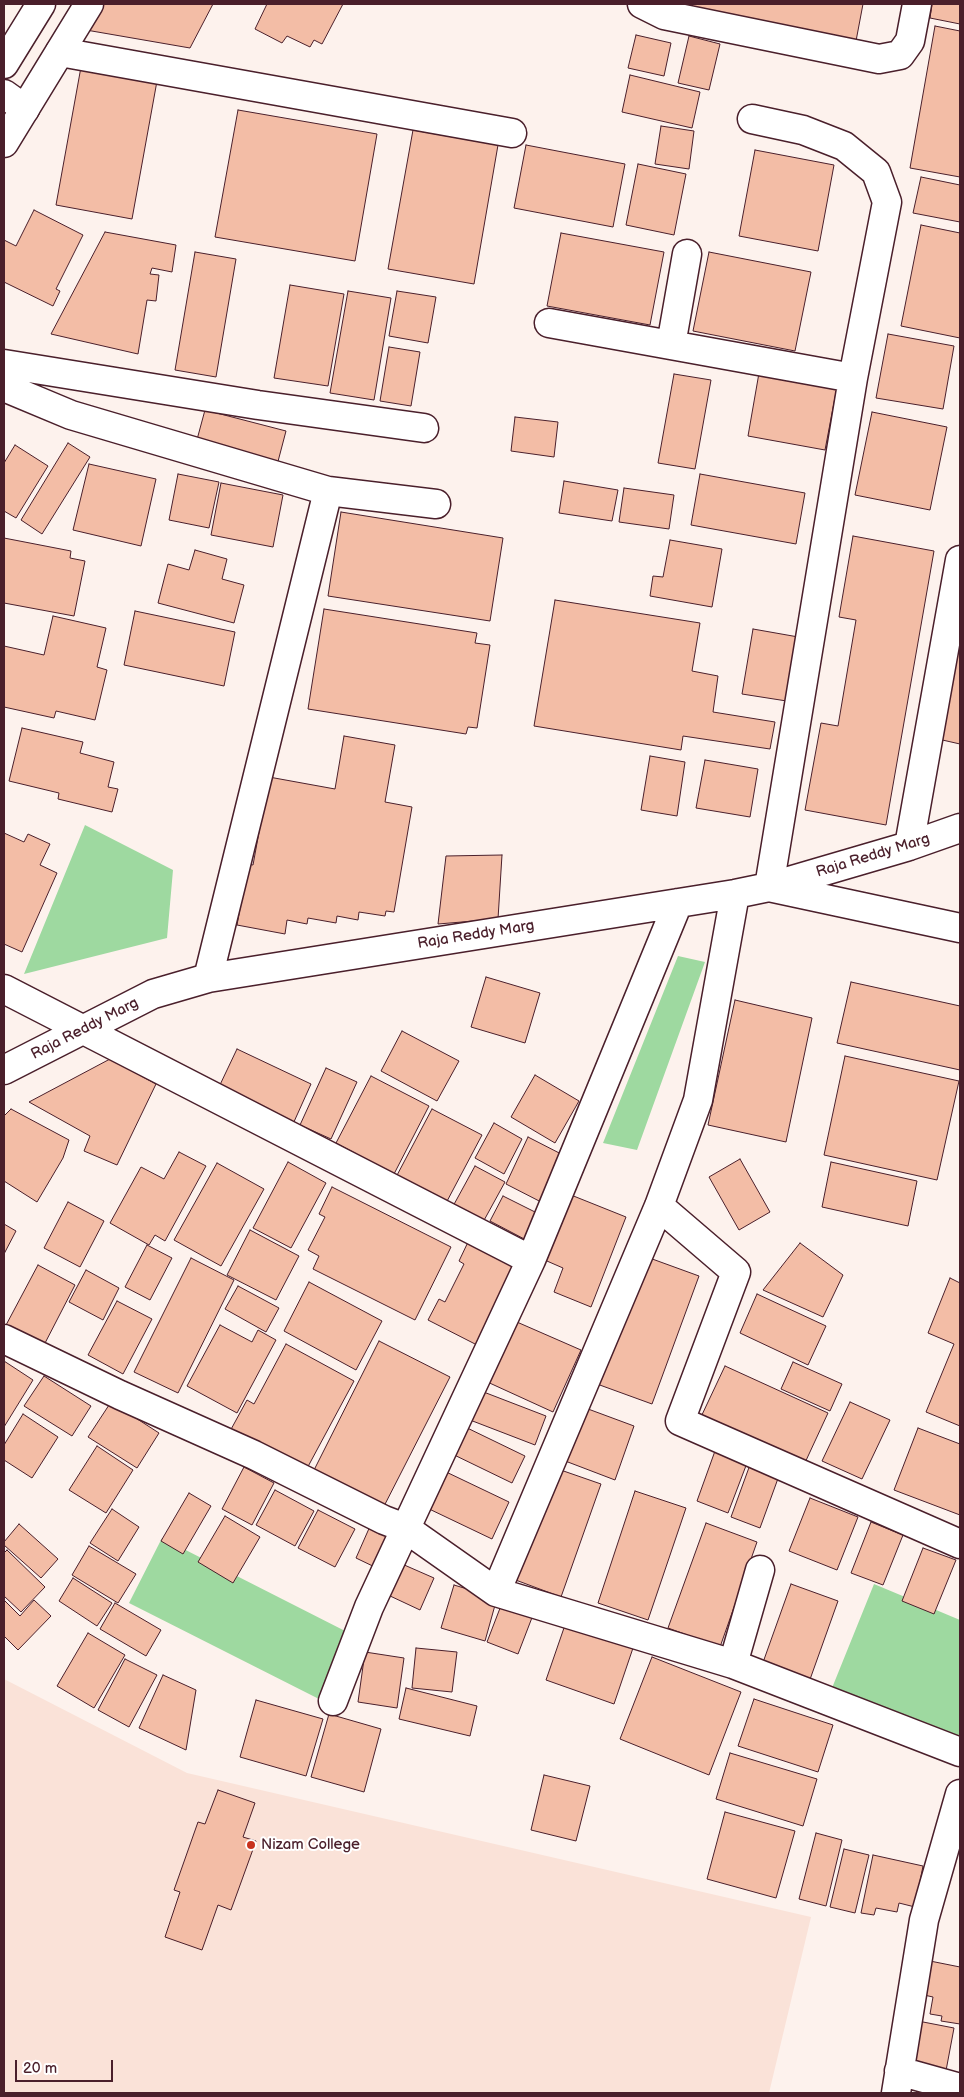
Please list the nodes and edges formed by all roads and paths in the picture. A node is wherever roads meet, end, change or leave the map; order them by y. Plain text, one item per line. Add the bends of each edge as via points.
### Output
1 (41, 4) edge
2 (88, 4) edge
3 (642, 4) edge
4 (917, 4) edge
5 (60, 52) junction
6 (4, 64) edge
7 (14, 102) edge
8 (752, 119) dead end
9 (512, 133) dead end
10 (4, 143) edge
11 (687, 254) dead end
12 (549, 323) dead end
13 (671, 345) junction
14 (4, 364) edge
15 (853, 378) junction
16 (4, 387) edge
17 (424, 428) dead end
18 (328, 491) junction
19 (436, 504) dead end
20 (960, 560) edge
21 (960, 828) edge
22 (909, 846) junction
23 (769, 887) junction
24 (735, 894) junction
25 (678, 903) junction
26 (960, 928) edge
27 (208, 978) junction
28 (4, 989) edge
29 (84, 1030) junction
30 (4, 1070) edge
31 (659, 1206) junction
32 (531, 1260) junction
33 (4, 1339) edge
34 (406, 1528) junction
35 (960, 1544) edge
36 (760, 1570) dead end
37 (496, 1592) junction
38 (733, 1664) junction
39 (333, 1701) dead end
40 (960, 1752) edge
41 (960, 1794) edge
42 (898, 2082) edge
43 (960, 2088) edge

1 - 6 street
2 - 5 street
3 - 4 street via 664,15 879,59 900,55 910,40
5 - 7 street
5 - 9 street
7 - 10 street
8 - 15 street via 803,130 844,146 876,172 887,202
11 - 13 street
12 - 13 street
13 - 15 street
14 - 17 street
15 - 23 street
16 - 18 street via 71,416
18 - 19 street
18 - 27 street
20 - 22 street
21 - 22 street, Raja Reddy Marg
22 - 23 street, Raja Reddy Marg
23 - 24 street, Raja Reddy Marg
23 - 26 street
24 - 25 street, Raja Reddy Marg
24 - 31 street via 698,1100
25 - 27 street, Raja Reddy Marg
25 - 32 street
27 - 29 street, Raja Reddy Marg via 153,994
28 - 29 street
29 - 30 street, Raja Reddy Marg
29 - 32 street
31 - 35 street via 736,1272 680,1421
31 - 37 street
32 - 34 street
33 - 34 street
34 - 37 street
34 - 39 street via 369,1607
36 - 38 street
37 - 38 street
38 - 40 street
41 - 42 street via 924,1920
42 - 43 street

